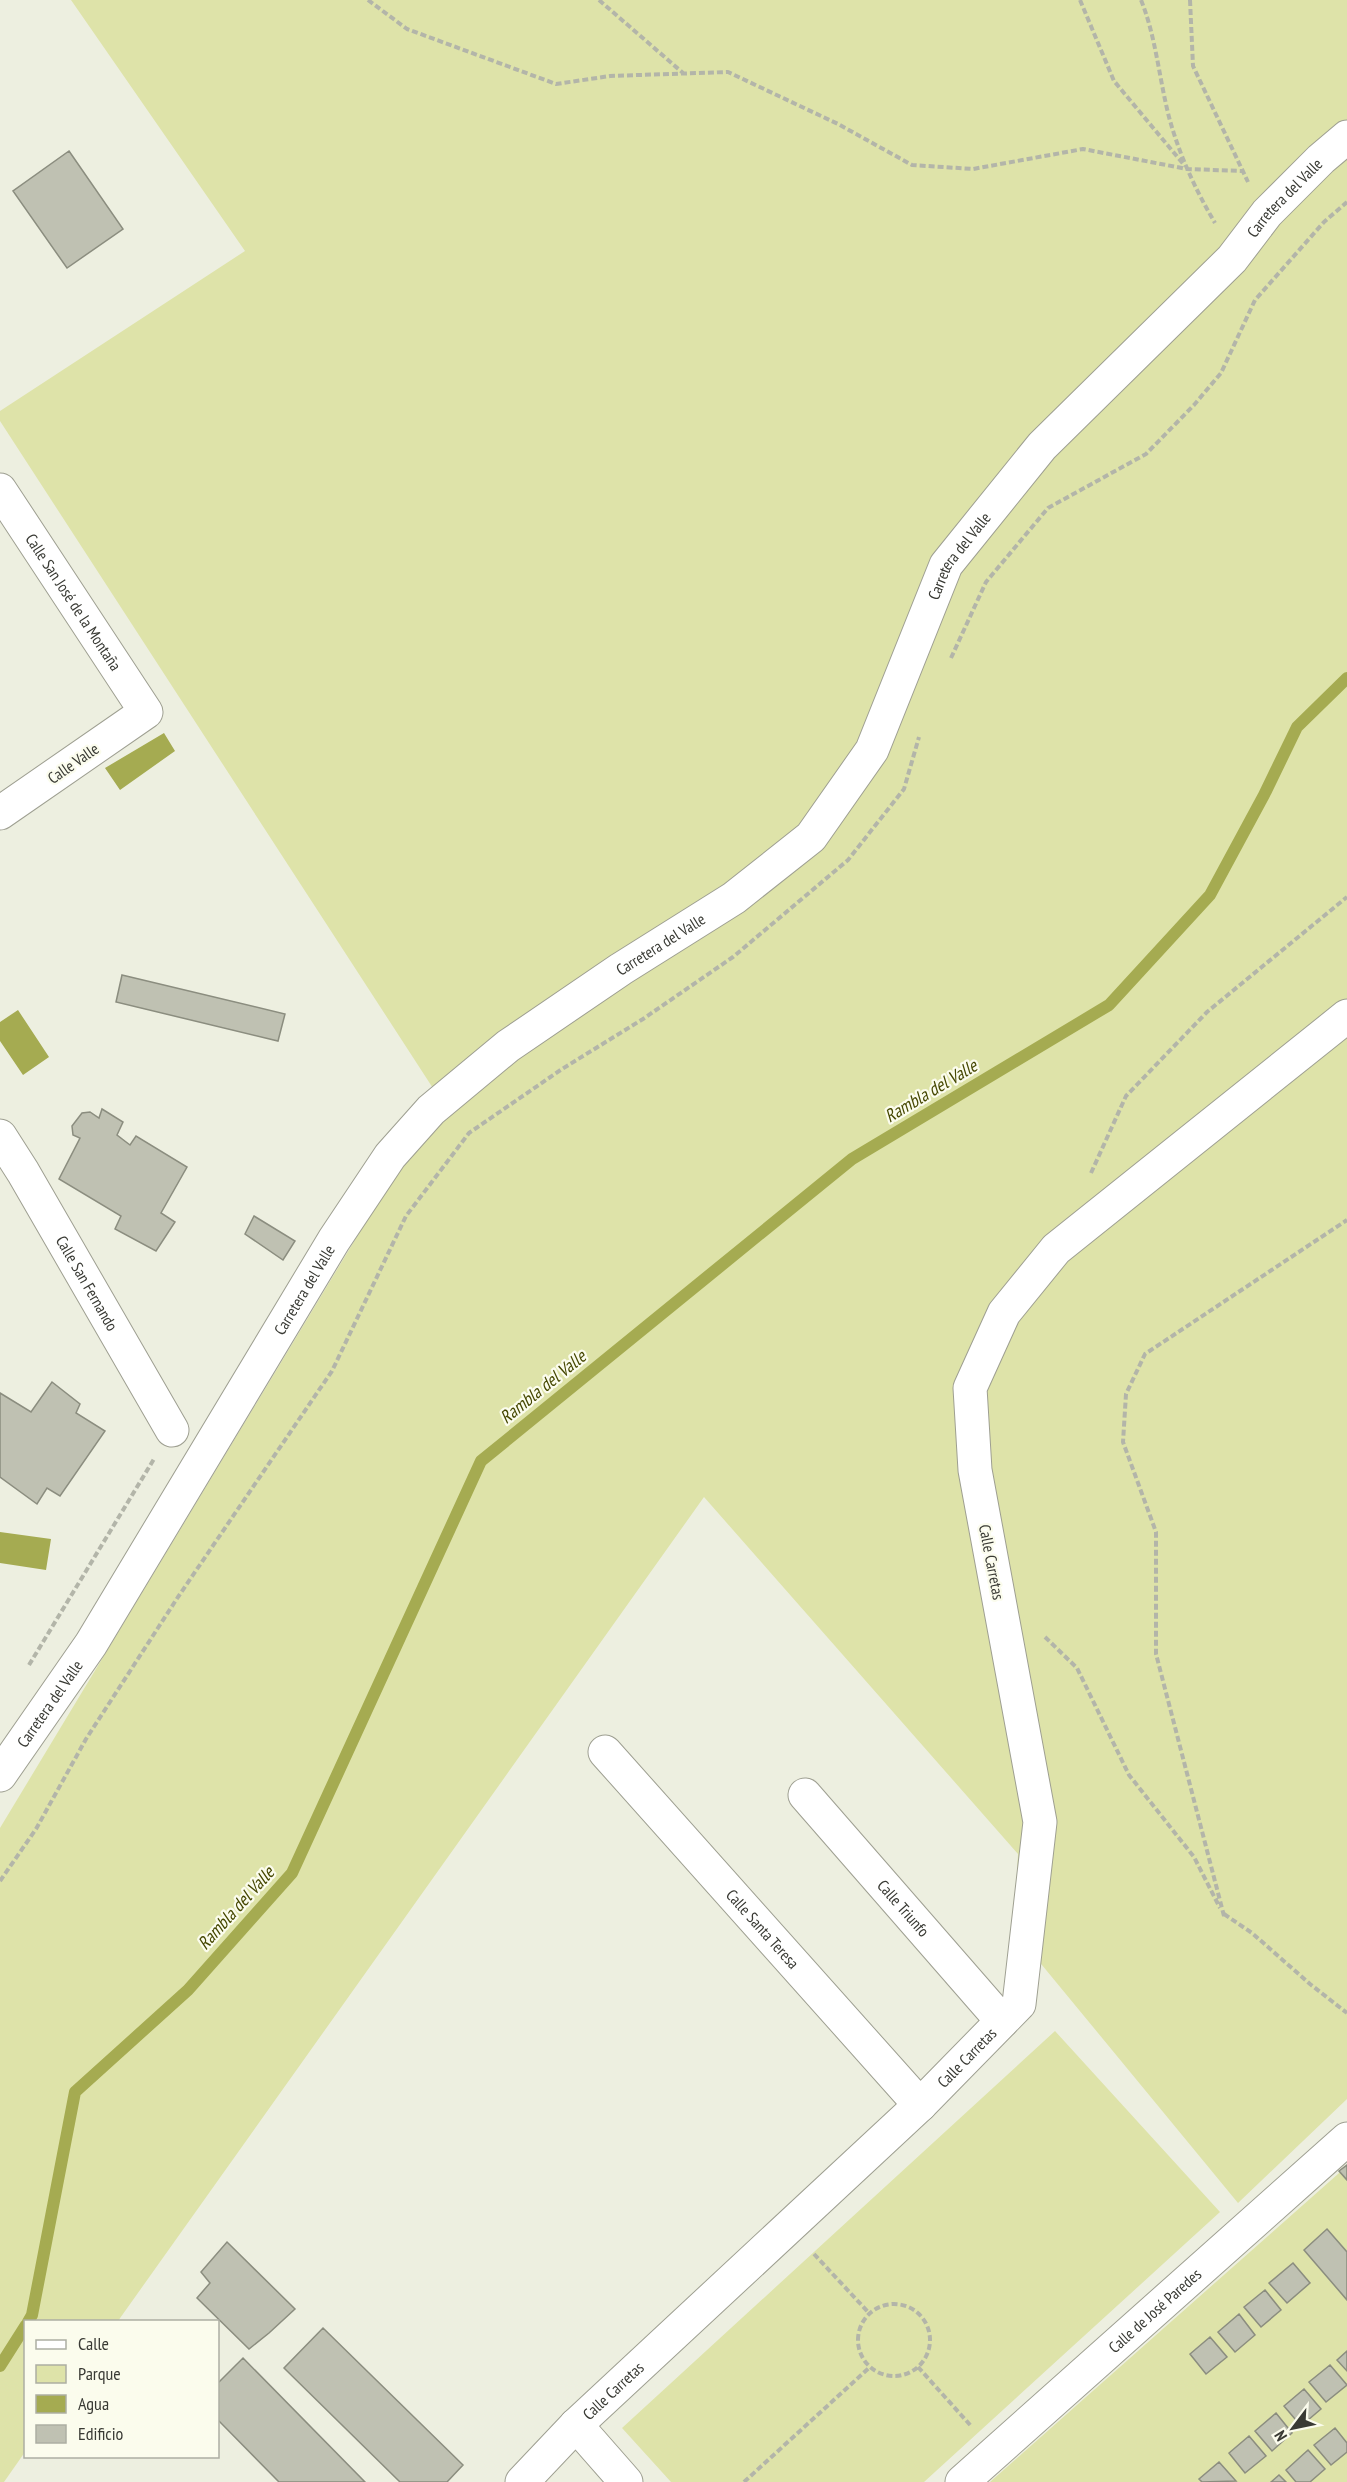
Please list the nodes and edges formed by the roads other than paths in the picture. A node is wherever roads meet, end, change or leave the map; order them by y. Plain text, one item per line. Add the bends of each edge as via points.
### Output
1 (1347, 138) edge
2 (0, 490) edge
3 (146, 712) joint
4 (0, 813) edge
5 (1347, 1016) edge
6 (0, 1136) edge
7 (172, 1430) road end
8 (605, 1752) dead end
9 (0, 1774) edge
10 (805, 1795) dead end
11 (1002, 2021) junction
12 (920, 2105) junction
13 (1347, 2139) edge
14 (576, 2425) junction
15 (522, 2482) edge
16 (626, 2482) edge
17 (962, 2482) edge

1 - 9 street, Carretera del Valle via 1267,213 1232,259 1042,447 946,565 872,750 811,837 734,898 508,1046 431,1110 390,1156 334,1240 91,1644
2 - 3 street, Calle San José de la Montaña
3 - 4 street, Calle Valle
5 - 11 street, Calle Carretas via 1056,1249 1004,1313 970,1388 975,1470 1040,1822 1019,2004
6 - 7 street, Calle San Fernando
8 - 12 street, Calle Santa Teresa
10 - 11 street, Calle Triunfo
11 - 12 street, Calle Carretas
12 - 14 street, Calle Carretas
13 - 17 street, Calle de José Paredes
14 - 15 street, Calle Carretas
14 - 16 street

